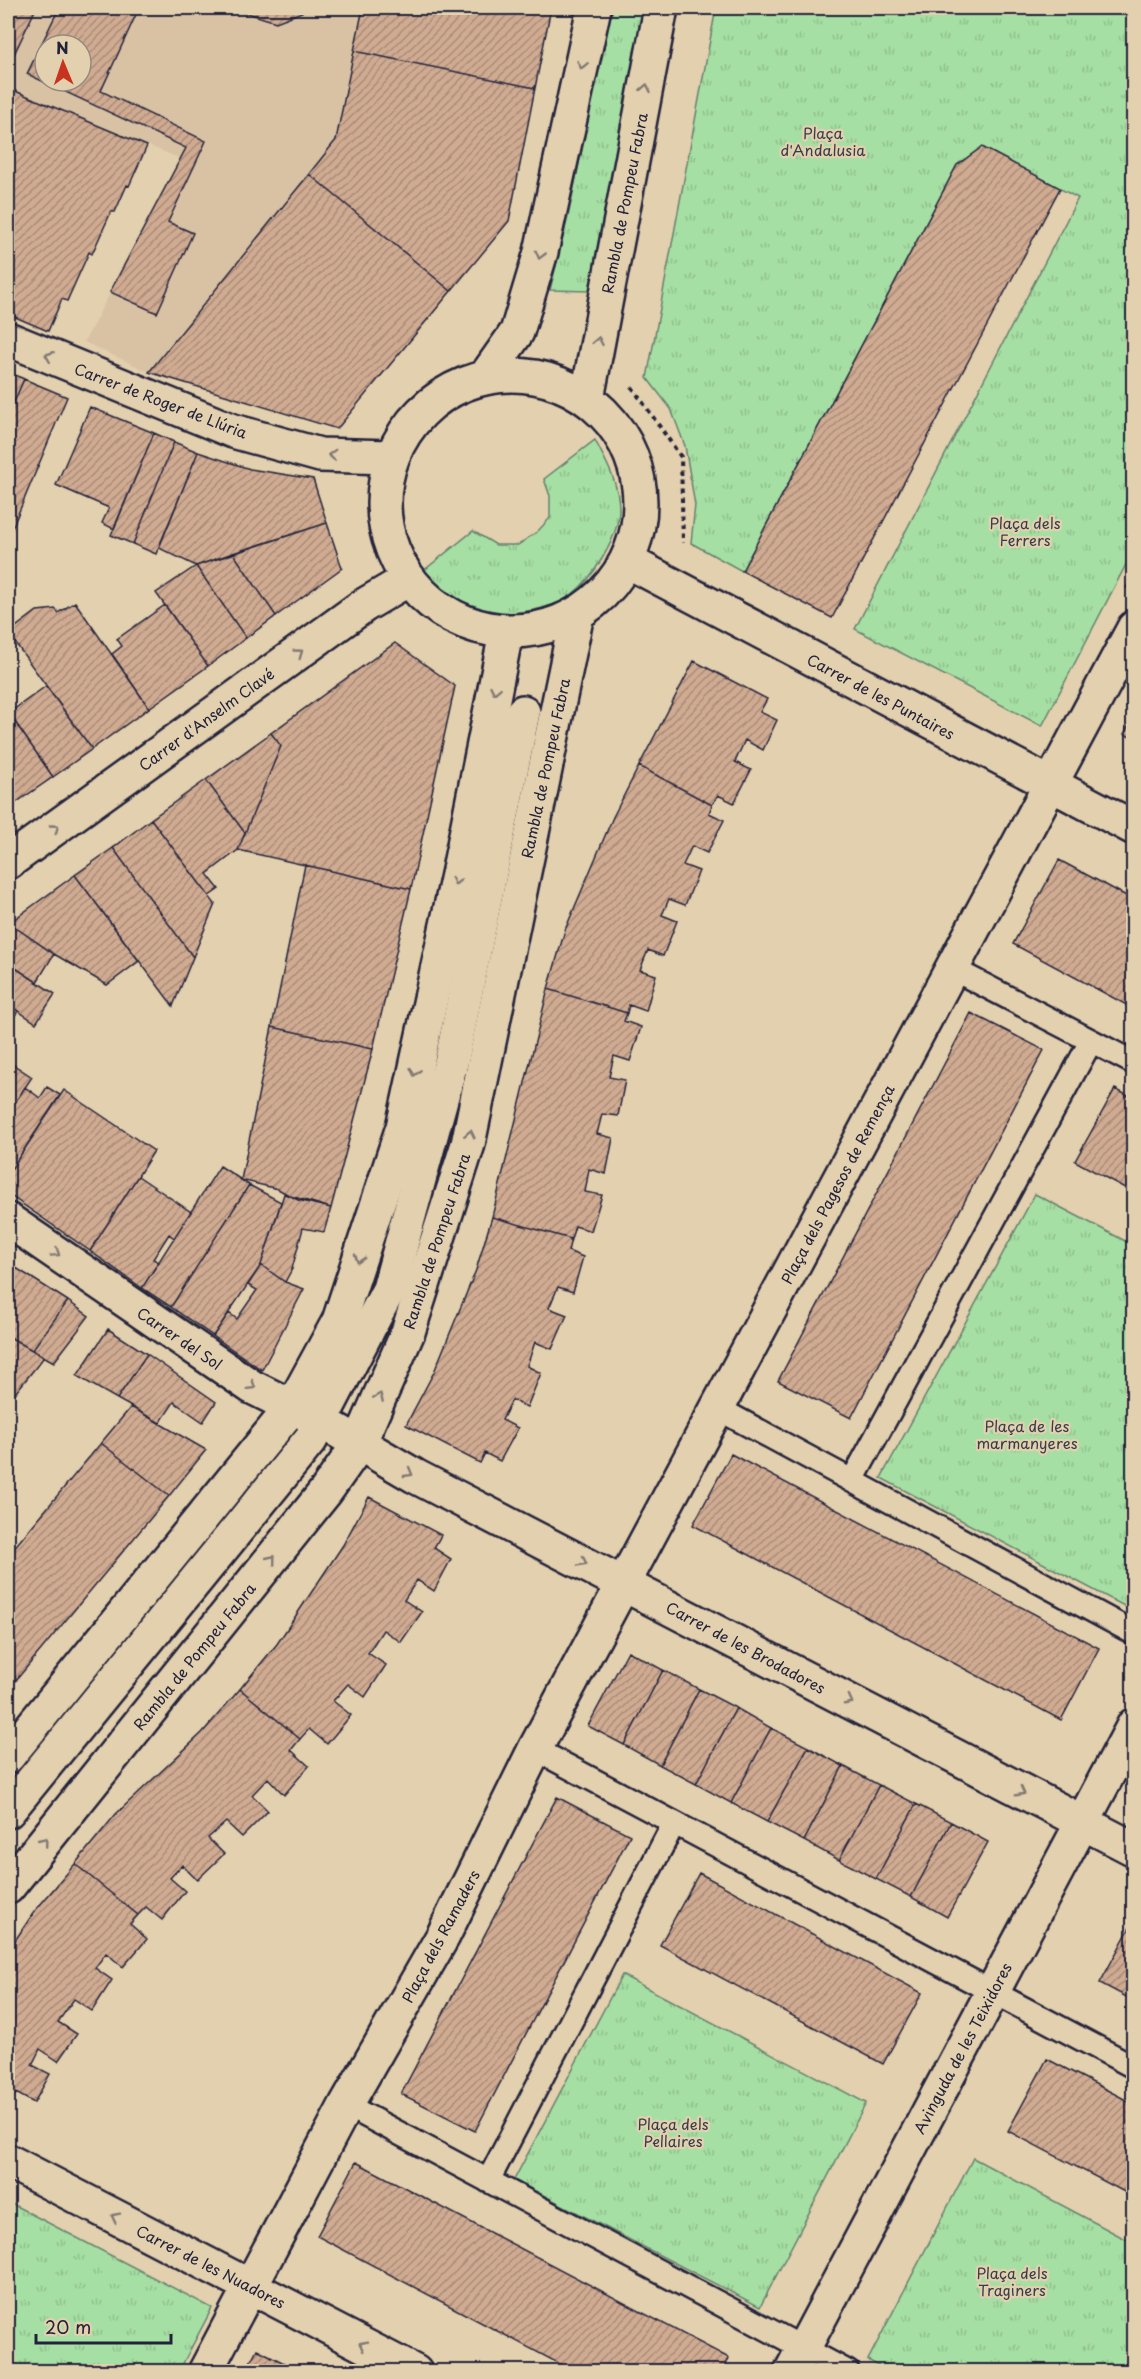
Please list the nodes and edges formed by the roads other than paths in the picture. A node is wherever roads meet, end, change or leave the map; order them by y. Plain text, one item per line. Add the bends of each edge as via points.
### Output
1 (594, 8) edge
2 (661, 8) edge
3 (8, 339) edge
4 (486, 376) junction
5 (587, 399) junction
6 (390, 457) junction
7 (629, 562) junction
8 (407, 580) junction
9 (576, 619) junction
10 (1134, 628) edge
11 (506, 633) junction
12 (524, 712) dead end
13 (1050, 784) junction
14 (1134, 828) edge
15 (8, 862) edge
16 (951, 968) junction
17 (1091, 1041) junction
18 (1134, 1063) edge
19 (8, 1221) edge
20 (717, 1408) junction
21 (306, 1414) junction
22 (359, 1443) junction
23 (852, 1481) junction
24 (624, 1583) junction
25 (1134, 1633) edge
26 (1134, 1725) edge
27 (535, 1749) junction
28 (8, 1755) edge
29 (8, 1811) edge
30 (1083, 1821) junction
31 (674, 1823) junction
32 (1134, 1848) edge
33 (8, 1887) edge
34 (992, 1992) junction
35 (1134, 2067) edge
36 (346, 2105) junction
37 (8, 2161) edge
38 (488, 2181) junction
39 (249, 2285) junction
40 (798, 2360) edge
41 (400, 2368) edge
42 (205, 2372) edge
43 (848, 2372) edge

1 -> 4 street via 541,252 517,332
5 -> 2 street, Rambla de Pompeu Fabra
6 -> 3 street, Carrer de Roger de Llúria via 320,454 233,431
4 - 5 street via 534,375
4 - 6 street via 435,398 404,430
5 - 7 street via 623,436 642,493
6 - 8 street via 383,519
7 - 9 street via 596,602
7 - 13 street, Carrer de les Puntaires
8 - 11 street via 457,620
15 -> 8 street, Carrer d'Anselm Clavé via 363,606
9 - 11 street
22 -> 9 street, Rambla de Pompeu Fabra via 408,1332 468,1144
10 - 13 street
11 -> 21 street, Rambla de Pompeu Fabra via 403,1127
12 - 21 street, Rambla de Pompeu Fabra via 452,1059 389,1289
13 - 14 street, Carrer de les Puntaires
13 - 16 street, Plaça dels Pagesos de Remença
16 - 17 lane
16 - 20 street, Plaça dels Pagesos de Remença
17 - 18 lane
17 - 23 lane
19 -> 21 street, Carrer del Sol via 252,1387
20 - 23 lane
20 - 24 street, Plaça dels Pagesos de Remença
21 - 22 street, Carrer del Sol
21 - 28 street, Rambla de Pompeu Fabra
21 - 29 street, Rambla de Pompeu Fabra via 304,1447
22 -> 24 street, Carrer de les Brodadores via 415,1476
33 -> 22 street, Rambla de Pompeu Fabra via 327,1491
23 - 25 lane
24 - 27 street, Plaça dels Ramaders
24 -> 30 street, Carrer de les Brodadores
26 - 30 street, Avinguda de les Teixidores
27 - 31 lane
27 - 36 street, Plaça dels Ramaders via 443,1936
30 - 32 street, Carrer de les Brodadores
30 - 34 street, Avinguda de les Teixidores
31 - 34 lane
31 - 38 lane
34 - 35 lane
34 - 40 street, Avinguda de les Teixidores
36 - 38 lane
36 - 39 street, Plaça dels Ramaders
39 -> 37 street, Carrer de les Nuadores
38 - 40 lane
41 -> 39 street, Carrer de les Nuadores
39 - 42 street, Plaça dels Ramaders
40 - 43 lane

